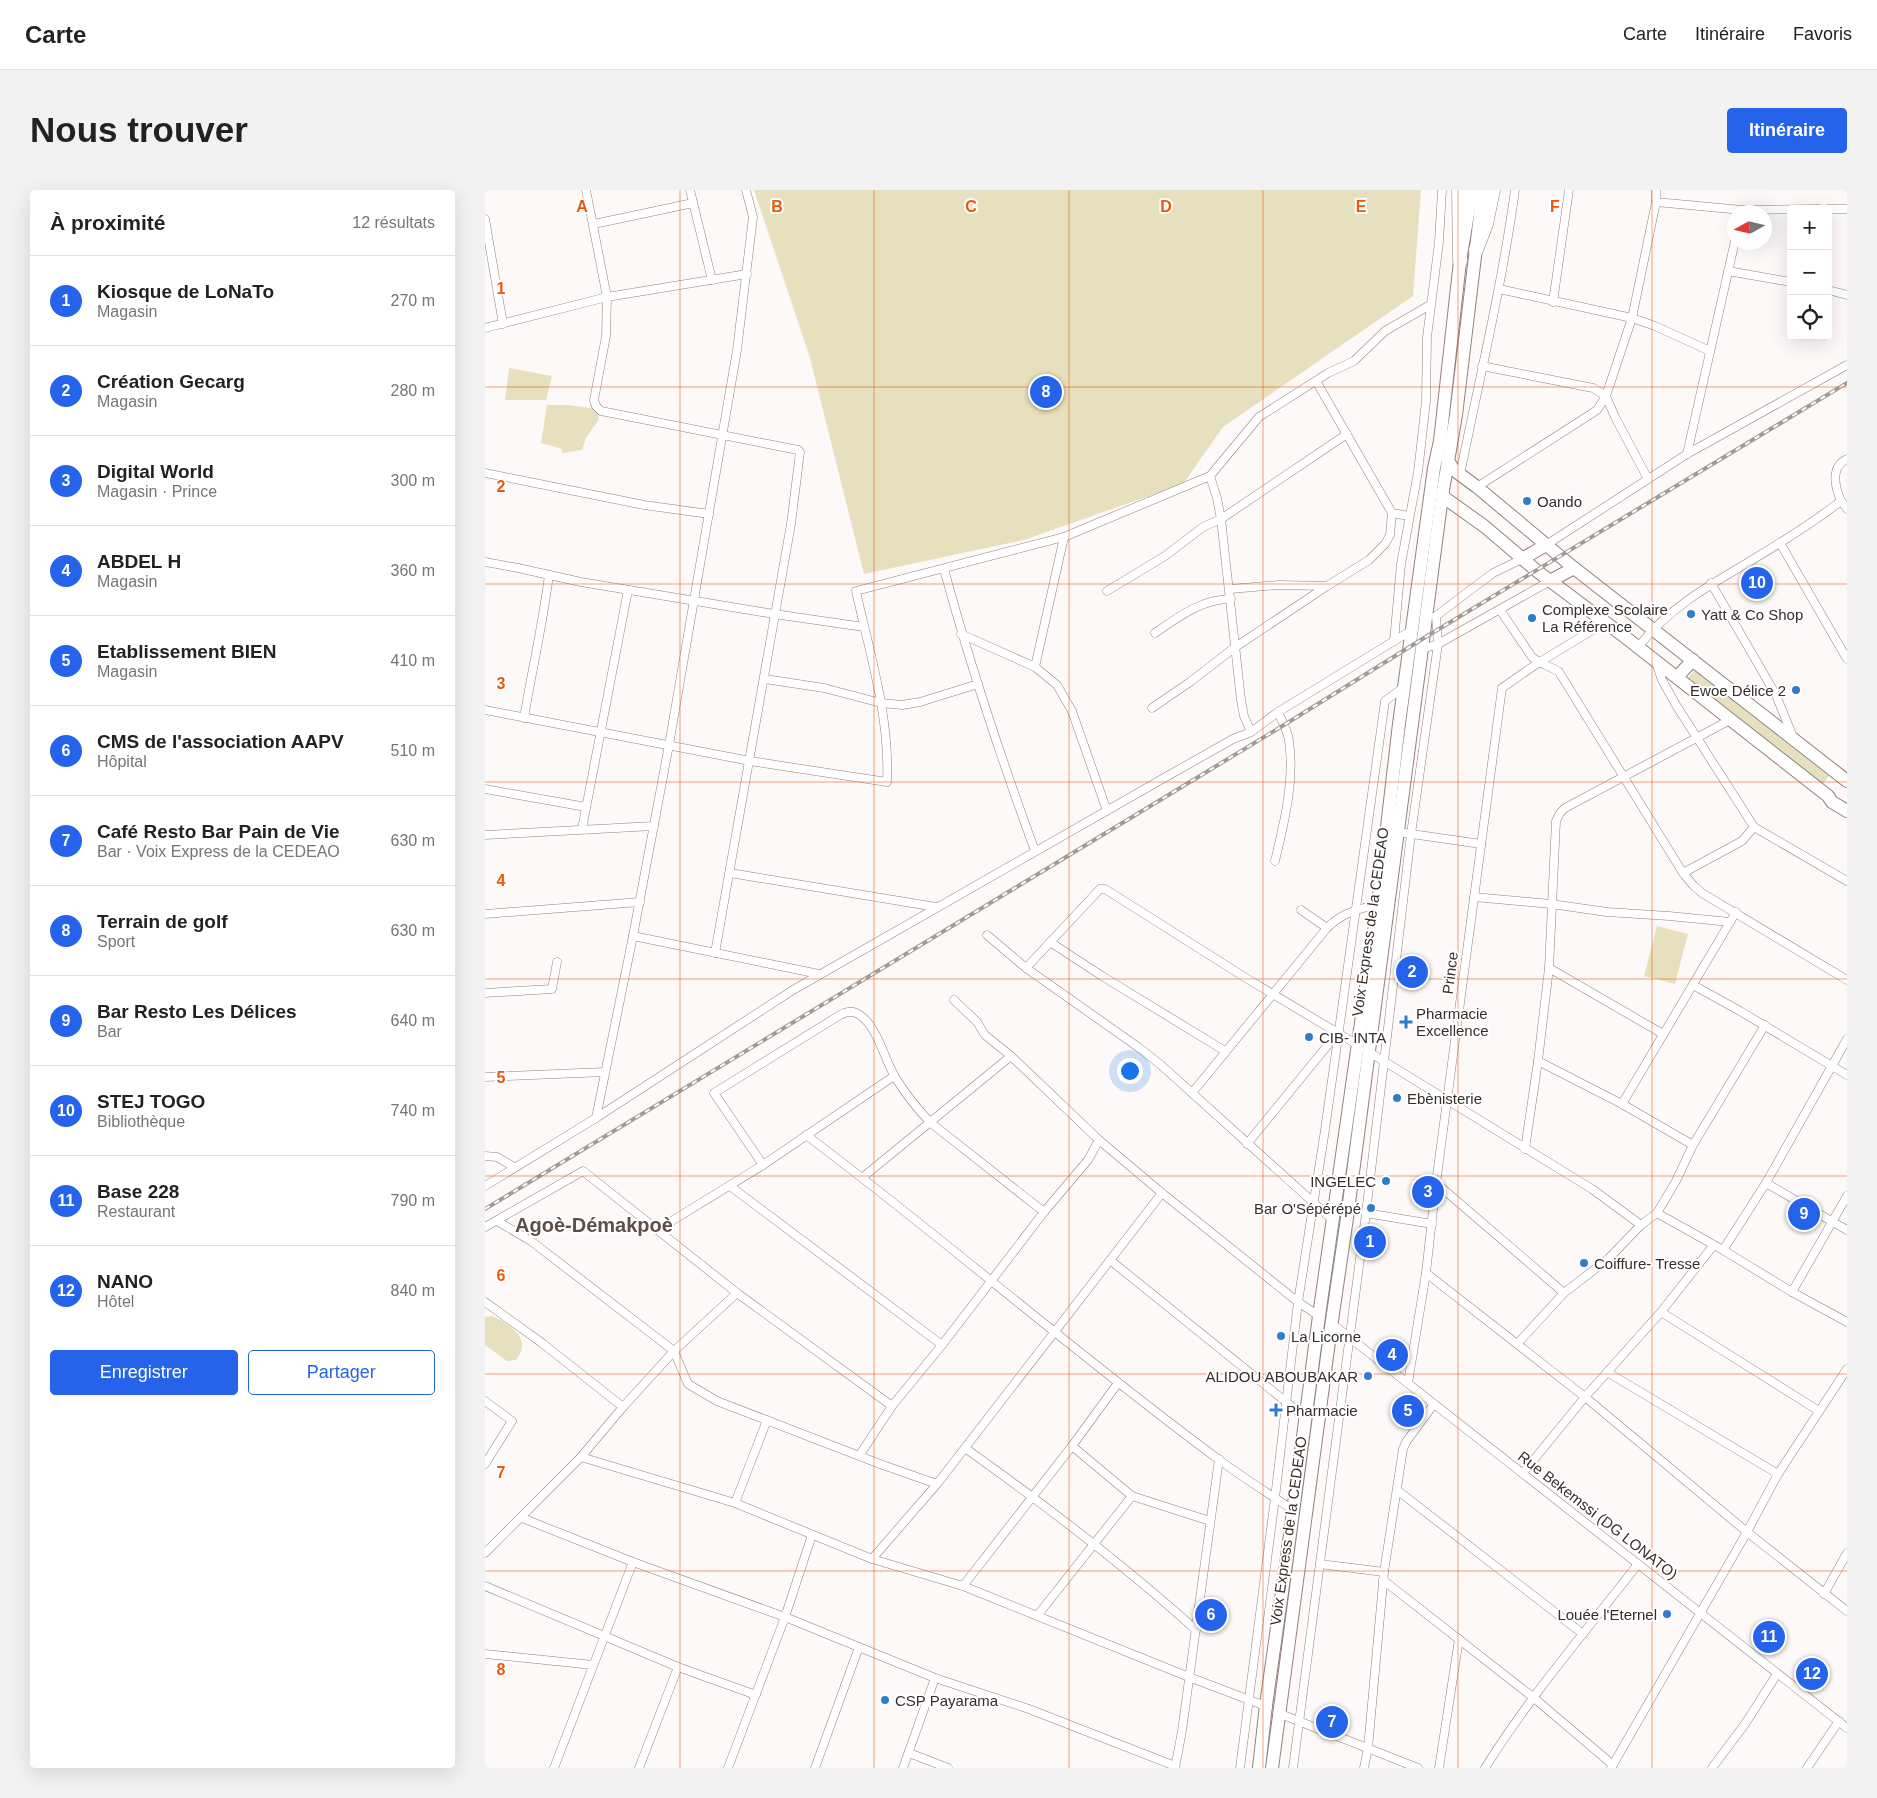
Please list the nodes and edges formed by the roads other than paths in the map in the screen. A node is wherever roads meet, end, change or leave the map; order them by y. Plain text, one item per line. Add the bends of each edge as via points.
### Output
1 (586, 190) edge
2 (690, 190) edge
3 (746, 190) edge
4 (1442, 190) edge
5 (1459, 190) edge
6 (1472, 190) edge
7 (1483, 190) edge
8 (1493, 190) edge
9 (1515, 190) edge
10 (1569, 190) edge
11 (1656, 190) edge
12 (1656, 202) junction
13 (693, 203) junction
14 (1847, 209) edge
15 (1727, 210) edge
16 (1772, 210) edge
17 (1787, 210) edge
18 (1832, 211) edge
19 (485, 219) edge
20 (594, 224) junction
21 (1476, 250) junction
22 (1733, 250) edge
23 (1460, 261) junction
24 (1727, 271) junction
25 (747, 274) junction
26 (712, 280) junction
27 (1787, 281) edge
28 (1499, 289) junction
29 (1832, 291) edge
30 (1847, 295) edge
31 (607, 297) junction
32 (1553, 302) junction
33 (1430, 305) junction
34 (1632, 318) junction
35 (503, 324) junction
36 (485, 328) edge
37 (1710, 351) junction
38 (1847, 365) edge
39 (1482, 366) junction
40 (1316, 380) junction
41 (1606, 396) junction
42 (1347, 434) junction
43 (722, 436) junction
44 (1440, 442) junction
45 (1687, 454) junction
46 (1847, 459) edge
47 (1447, 462) junction
48 (1434, 468) junction
49 (485, 473) edge
50 (1461, 475) junction
51 (1209, 476) junction
52 (1648, 479) junction
53 (1477, 487) junction
54 (1442, 496) junction
55 (1841, 501) junction
56 (1847, 509) edge
57 (1392, 513) junction
58 (709, 514) junction
59 (1409, 516) junction
60 (1221, 519) junction
61 (1064, 537) junction
62 (1780, 543) junction
63 (1546, 545) junction
64 (1522, 558) junction
65 (485, 562) edge
66 (1574, 568) junction
67 (944, 569) junction
68 (549, 576) junction
69 (1550, 581) junction
70 (1711, 583) junction
71 (1327, 586) junction
72 (1230, 589) junction
73 (628, 590) junction
74 (1107, 591) dead end
75 (1231, 599) junction
76 (695, 600) junction
77 (1500, 610) junction
78 (775, 614) junction
79 (1606, 622) junction
80 (864, 627) junction
81 (1653, 628) junction
82 (1412, 630) junction
83 (1155, 632) dead end
84 (961, 634) junction
85 (1395, 641) junction
86 (1438, 644) junction
87 (1638, 647) junction
88 (1234, 648) junction
89 (1422, 649) junction
90 (1847, 659) edge
91 (1693, 660) junction
92 (1655, 661) junction
93 (1538, 663) junction
94 (1035, 667) junction
95 (1677, 677) junction
96 (765, 679) junction
97 (978, 684) junction
98 (1405, 687) junction
99 (881, 703) junction
100 (1152, 708) dead end
101 (485, 710) edge
102 (1278, 712) junction
103 (524, 718) junction
104 (1730, 720) junction
105 (601, 732) junction
106 (1251, 732) junction
107 (1696, 738) junction
108 (1793, 739) junction
109 (669, 745) junction
110 (750, 761) junction
111 (1624, 776) junction
112 (1846, 780) edge
113 (485, 789) edge
114 (1828, 796) junction
115 (1844, 807) edge
116 (586, 808) junction
117 (1107, 811) junction
118 (653, 826) junction
119 (1754, 827) junction
120 (583, 829) junction
121 (1398, 832) junction
122 (1411, 834) junction
123 (485, 835) edge
124 (1481, 844) junction
125 (1035, 851) junction
126 (1275, 861) dead end
127 (730, 872) junction
128 (1683, 873) junction
129 (1847, 881) edge
130 (1474, 897) junction
131 (640, 902) junction
132 (1378, 904) junction
133 (1551, 904) junction
134 (936, 907) junction
135 (1301, 910) dead end
136 (1355, 910) junction
137 (1736, 912) junction
138 (485, 914) edge
139 (1730, 922) junction
140 (1327, 928) junction
141 (987, 935) dead end
142 (633, 936) junction
143 (1050, 942) junction
144 (715, 953) junction
145 (557, 962) dead end
146 (1026, 968) junction
147 (1549, 968) junction
148 (819, 974) junction
149 (1847, 980) edge
150 (1693, 985) junction
151 (485, 993) edge
152 (1273, 993) junction
153 (954, 1000) dead end
154 (1765, 1025) junction
155 (1337, 1034) junction
156 (1663, 1034) junction
157 (1847, 1039) edge
158 (1357, 1045) junction
159 (1225, 1050) junction
160 (1369, 1052) junction
161 (1011, 1056) junction
162 (1384, 1061) junction
163 (1538, 1061) junction
164 (1833, 1066) junction
165 (605, 1072) junction
166 (1847, 1075) edge
167 (894, 1076) junction
168 (485, 1077) edge
169 (1192, 1093) junction
170 (1447, 1100) junction
171 (1622, 1104) junction
172 (596, 1118) junction
173 (931, 1123) junction
174 (806, 1135) junction
175 (1099, 1140) junction
176 (1247, 1144) junction
177 (1693, 1145) junction
178 (1525, 1148) junction
179 (485, 1156) edge
180 (763, 1165) junction
181 (515, 1167) junction
182 (863, 1177) junction
183 (1436, 1183) junction
184 (1765, 1183) junction
185 (485, 1186) edge
186 (730, 1186) junction
187 (1162, 1193) junction
188 (1847, 1196) edge
189 (1313, 1203) junction
190 (1045, 1212) junction
191 (1366, 1213) junction
192 (1657, 1213) junction
193 (497, 1221) junction
194 (1832, 1221) junction
195 (1334, 1222) junction
196 (1432, 1224) junction
197 (1641, 1225) junction
198 (485, 1228) edge
199 (657, 1230) junction
200 (1847, 1230) edge
201 (1713, 1246) junction
202 (1723, 1250) junction
203 (1110, 1260) junction
204 (1426, 1273) junction
205 (991, 1281) junction
206 (1792, 1292) junction
207 (737, 1293) junction
208 (1564, 1293) junction
209 (485, 1302) edge
210 (1297, 1302) junction
211 (1661, 1312) junction
212 (1319, 1316) junction
213 (1847, 1322) edge
214 (1331, 1323) junction
215 (1055, 1332) junction
216 (1350, 1336) junction
217 (1518, 1344) junction
218 (942, 1345) junction
219 (674, 1351) junction
220 (1847, 1369) edge
221 (1607, 1372) junction
222 (1118, 1383) junction
223 (1408, 1383) junction
224 (1585, 1397) junction
225 (485, 1401) edge
226 (1286, 1402) junction
227 (1434, 1404) junction
228 (892, 1406) junction
229 (623, 1407) junction
230 (1819, 1411) junction
231 (1306, 1418) junction
232 (767, 1420) junction
233 (1072, 1446) junction
234 (965, 1448) junction
235 (859, 1456) junction
236 (581, 1457) junction
237 (1219, 1460) junction
238 (485, 1464) edge
239 (1523, 1473) junction
240 (1779, 1474) junction
241 (937, 1484) junction
242 (1397, 1490) junction
243 (1033, 1496) junction
244 (1132, 1496) junction
245 (1275, 1498) junction
246 (735, 1503) junction
247 (1293, 1510) junction
248 (522, 1518) junction
249 (1211, 1521) junction
250 (1747, 1532) junction
251 (812, 1535) junction
252 (1093, 1545) junction
253 (485, 1553) edge
254 (1847, 1553) edge
255 (873, 1559) junction
256 (633, 1562) junction
257 (1320, 1564) junction
258 (1638, 1564) junction
259 (1384, 1576) junction
260 (485, 1586) edge
261 (963, 1586) junction
262 (1824, 1594) junction
263 (1847, 1611) edge
264 (1700, 1613) junction
265 (1037, 1616) junction
266 (785, 1617) junction
267 (1196, 1630) junction
268 (1583, 1634) junction
269 (605, 1636) junction
270 (1459, 1639) junction
271 (859, 1648) junction
272 (485, 1654) edge
273 (593, 1666) junction
274 (678, 1667) junction
275 (1777, 1674) junction
276 (1189, 1677) junction
277 (935, 1678) junction
278 (756, 1695) junction
279 (1534, 1698) junction
280 (1249, 1699) junction
281 (1265, 1705) junction
282 (1279, 1714) junction
283 (1839, 1721) junction
284 (1300, 1722) junction
285 (1847, 1728) edge
286 (1368, 1748) junction
287 (909, 1753) junction
288 (1175, 1767) edge
289 (1612, 1767) edge
290 (555, 1768) edge
291 (639, 1768) edge
292 (728, 1768) edge
293 (815, 1768) edge
294 (903, 1768) edge
295 (948, 1768) edge
296 (1240, 1768) edge
297 (1259, 1768) edge
298 (1272, 1768) edge
299 (1293, 1768) edge
300 (1364, 1768) edge
301 (1418, 1768) edge
302 (1439, 1768) edge
303 (1485, 1768) edge
304 (1712, 1768) edge
305 (1807, 1768) edge

1 - 20 street
2 - 13 street
3 - 25 street via 753,213
4 - 33 street
5 - 23 highway
6 - 23 main road
7 - 21 main road, Voix Express de la CEDEAO
8 - 21 highway via 1486,224
9 - 28 street
10 - 32 street
11 - 12 street
12 - 15 street
12 - 34 street
13 - 20 street
13 - 26 street
14 - 18 street
16 - 17 street
19 - 35 street
20 - 31 street
21 - 47 main road, Voix Express de la CEDEAO
22 - 24 street
23 - 44 main road
24 - 27 street
24 - 37 street
25 - 26 street
25 - 43 street
26 - 31 street
28 - 32 street
28 - 39 street
29 - 30 street
31 - 35 street
31 - 43 street via 606,336 594,400 598,409
32 - 34 street
33 - 40 street via 1385,331 1354,361
33 - 59 street via 1426,401
34 - 37 street
34 - 41 street
35 - 36 street
37 - 45 street
38 - 45 street
39 - 41 street via 1593,388
39 - 50 street
40 - 42 street
40 - 51 street via 1259,417
41 - 52 street
41 - 53 street via 1597,410
42 - 57 street
42 - 60 street
43 - 58 street
43 - 78 street via 800,452
44 - 47 main road
44 - 48 main road
45 - 52 street
46 - 55 street via 1838,467 1835,479
47 - 50 main road
47 - 54 main road, Voix Express de la CEDEAO
48 - 54 main road via 1441,482
48 - 82 main road
49 - 58 street via 644,505
50 - 53 main road
51 - 60 street
51 - 61 street
52 - 63 street
53 - 63 main road
54 - 64 main road
54 - 89 main road, Voix Express de la CEDEAO
55 - 56 street
55 - 62 street
57 - 59 street
57 - 71 street via 1385,544 1369,560
58 - 76 street
59 - 85 street via 1401,564
60 - 72 street
60 - 74 street via 1203,527 1165,556
61 - 67 street
61 - 94 street
62 - 70 street
62 - 90 street
63 - 64 main road
63 - 66 main road
64 - 69 main road
64 - 86 street via 1493,573 1436,616
65 - 68 street
66 - 69 main road
66 - 81 main road
67 - 80 street via 856,591
67 - 84 street
68 - 73 street
68 - 103 street
69 - 77 street
69 - 79 main road
70 - 81 street
70 - 108 street via 1775,695
71 - 72 street
71 - 88 street
72 - 75 street
73 - 76 street
73 - 105 street
75 - 83 street via 1206,603
75 - 88 street
76 - 78 street
76 - 109 street
77 - 86 street
77 - 93 street
78 - 80 street
78 - 96 street
79 - 87 main road
79 - 93 street, Prince
80 - 99 street
81 - 87 street
81 - 91 main road
82 - 85 street
82 - 98 main road
84 - 94 street
84 - 97 street
85 - 102 street
86 - 89 street
86 - 122 street
87 - 92 main road
88 - 100 street
88 - 106 street via 1243,716
89 - 121 main road, Voix Express de la CEDEAO
91 - 95 main road
91 - 108 main road
92 - 95 main road
92 - 107 street via 1662,680
93 - 111 street via 1547,664 1559,672
93 - 124 street, Prince via 1502,688
94 - 117 street via 1057,685 1065,698
95 - 104 main road
96 - 99 street via 833,690
96 - 110 street
97 - 99 street via 920,702 902,705
97 - 125 street
98 - 132 main road
98 - 136 street via 1385,701
99 - 110 street via 887,782
101 - 103 street
102 - 106 street
102 - 126 street via 1289,740 1291,766 1286,812
103 - 105 street
104 - 107 street
104 - 114 main road
105 - 109 street
105 - 116 street
106 - 117 street via 1233,739
107 - 111 street
107 - 119 street
108 - 112 main road
109 - 110 street
109 - 118 street
110 - 127 street
111 - 128 street
111 - 133 street via 1565,808 1556,820
112 - 114 main road via 1832,782
113 - 116 street
114 - 115 main road
116 - 120 street
117 - 125 street
118 - 120 street
118 - 131 street
119 - 128 street via 1741,841
119 - 129 street
120 - 123 street
121 - 122 street
121 - 160 main road, Voix Express de la CEDEAO
122 - 124 street
122 - 162 street
124 - 130 street, Prince
125 - 134 street
127 - 134 street
127 - 144 street
128 - 137 street via 1703,893
130 - 133 street
130 - 170 street, Prince
131 - 138 street
131 - 142 street
132 - 136 street
132 - 158 main road
133 - 139 street
133 - 147 street
134 - 148 street
135 - 140 street
136 - 140 street via 1347,912
136 - 155 street
137 - 139 street
137 - 149 street
139 - 150 street
140 - 152 street
141 - 146 street
142 - 144 street
142 - 165 street
143 - 146 street
143 - 152 street via 1100,889 1105,889
143 - 159 street
144 - 148 street
145 - 151 street via 552,989
146 - 169 street via 1138,1047
147 - 156 street
147 - 163 street
148 - 172 street
150 - 154 street
150 - 156 street
152 - 155 street
152 - 159 street
153 - 161 street via 977,1022 985,1035
154 - 164 street
154 - 177 street
155 - 158 street
155 - 176 street
155 - 189 street
156 - 171 street
157 - 164 street
158 - 195 main road
159 - 169 street
160 - 162 street
160 - 214 main road, Voix Express de la CEDEAO
161 - 173 street
161 - 175 street
162 - 170 street
162 - 191 street
163 - 171 street
163 - 178 street
164 - 166 street
164 - 184 street
165 - 168 street
165 - 172 street
167 - 173 street
167 - 174 street
167 - 180 street via 865,1019 854,1012 847,1012 714,1094
169 - 176 street
170 - 178 street
170 - 183 street, Prince
171 - 177 street
172 - 181 street
173 - 182 street
173 - 190 street
174 - 180 street
174 - 182 street
175 - 187 street
175 - 190 street via 1088,1160
176 - 189 street
177 - 192 street
178 - 197 street
179 - 181 street via 497,1157
180 - 186 street
181 - 185 street
182 - 205 street
183 - 196 street, Prince
183 - 208 street
184 - 194 street
184 - 202 street
186 - 199 street
186 - 218 street
187 - 203 street
187 - 210 street
188 - 194 street
189 - 195 street
189 - 210 street
190 - 205 street
191 - 196 street
191 - 216 street
192 - 197 street
192 - 201 street
193 - 198 street
193 - 199 street via 583,1171
193 - 219 street via 531,1241
194 - 200 street
194 - 206 street
195 - 212 main road
196 - 204 street, Prince
197 - 208 street via 1608,1259
199 - 207 street
201 - 202 street
201 - 211 street
202 - 206 street
203 - 215 street
203 - 226 street
204 - 217 street
204 - 223 street, Prince
205 - 215 street
205 - 218 street
206 - 213 street
207 - 219 street
207 - 228 street
208 - 217 street
209 - 229 street
210 - 212 street
210 - 226 street
211 - 221 street
211 - 230 street
212 - 231 main road
214 - 216 street, Rue Bekemssi (DG LONATO)
214 - 282 main road, Voix Express de la CEDEAO
215 - 222 street
215 - 234 street
216 - 223 street, Rue Bekemssi (DG LONATO)
216 - 257 street
217 - 224 street
218 - 228 street
219 - 229 street
219 - 232 street via 689,1384 717,1401
220 - 230 street
221 - 224 street
221 - 240 street
222 - 233 street
222 - 237 street
223 - 227 street, Rue Bekemssi (DG LONATO)
224 - 239 street
224 - 250 street
225 - 238 street via 511,1421
226 - 231 street
226 - 245 street
227 - 239 street, Rue Bekemssi (DG LONATO)
227 - 242 street via 1404,1445
228 - 235 street
229 - 236 street
230 - 240 street
231 - 247 main road
232 - 235 street
232 - 246 street
233 - 243 street
233 - 244 street
234 - 241 street
234 - 243 street
235 - 241 street
236 - 246 street
236 - 248 street
237 - 245 street
237 - 249 street
239 - 258 street, Rue Bekemssi (DG LONATO)
240 - 250 street
241 - 255 street
242 - 259 street
242 - 268 street
243 - 252 street
243 - 261 street
244 - 249 street
244 - 252 street
245 - 247 street
245 - 280 street
246 - 251 street
247 - 281 main road
248 - 253 street
248 - 256 street
249 - 267 street
250 - 262 street
250 - 264 street
251 - 255 street
251 - 266 street
252 - 265 street
252 - 267 street
254 - 262 street
255 - 261 street
256 - 266 street
256 - 269 street
257 - 259 street
257 - 284 street
258 - 264 street, Rue Bekemssi (DG LONATO)
258 - 268 street
259 - 270 street
259 - 286 street
260 - 269 street
261 - 265 street
262 - 263 street
264 - 275 street, Rue Bekemssi (DG LONATO)
264 - 289 street
265 - 276 street
266 - 271 street
266 - 278 street
267 - 276 street
268 - 279 street
269 - 273 street
269 - 274 street
270 - 279 street
270 - 302 street
271 - 277 street
271 - 293 street
272 - 273 street
273 - 290 street
274 - 278 street
274 - 291 street
275 - 283 street, Rue Bekemssi (DG LONATO)
275 - 304 street
276 - 280 street
276 - 288 street
277 - 287 street
277 - 288 street via 1029,1709
278 - 292 street
279 - 289 street
279 - 303 street
280 - 281 street
280 - 296 street
281 - 282 street
281 - 297 main road
282 - 284 street
282 - 298 main road, Voix Express de la CEDEAO
283 - 285 street, Rue Bekemssi (DG LONATO)
283 - 305 street
284 - 286 street
284 - 299 street
286 - 300 street
286 - 301 street
287 - 294 street
287 - 295 street

